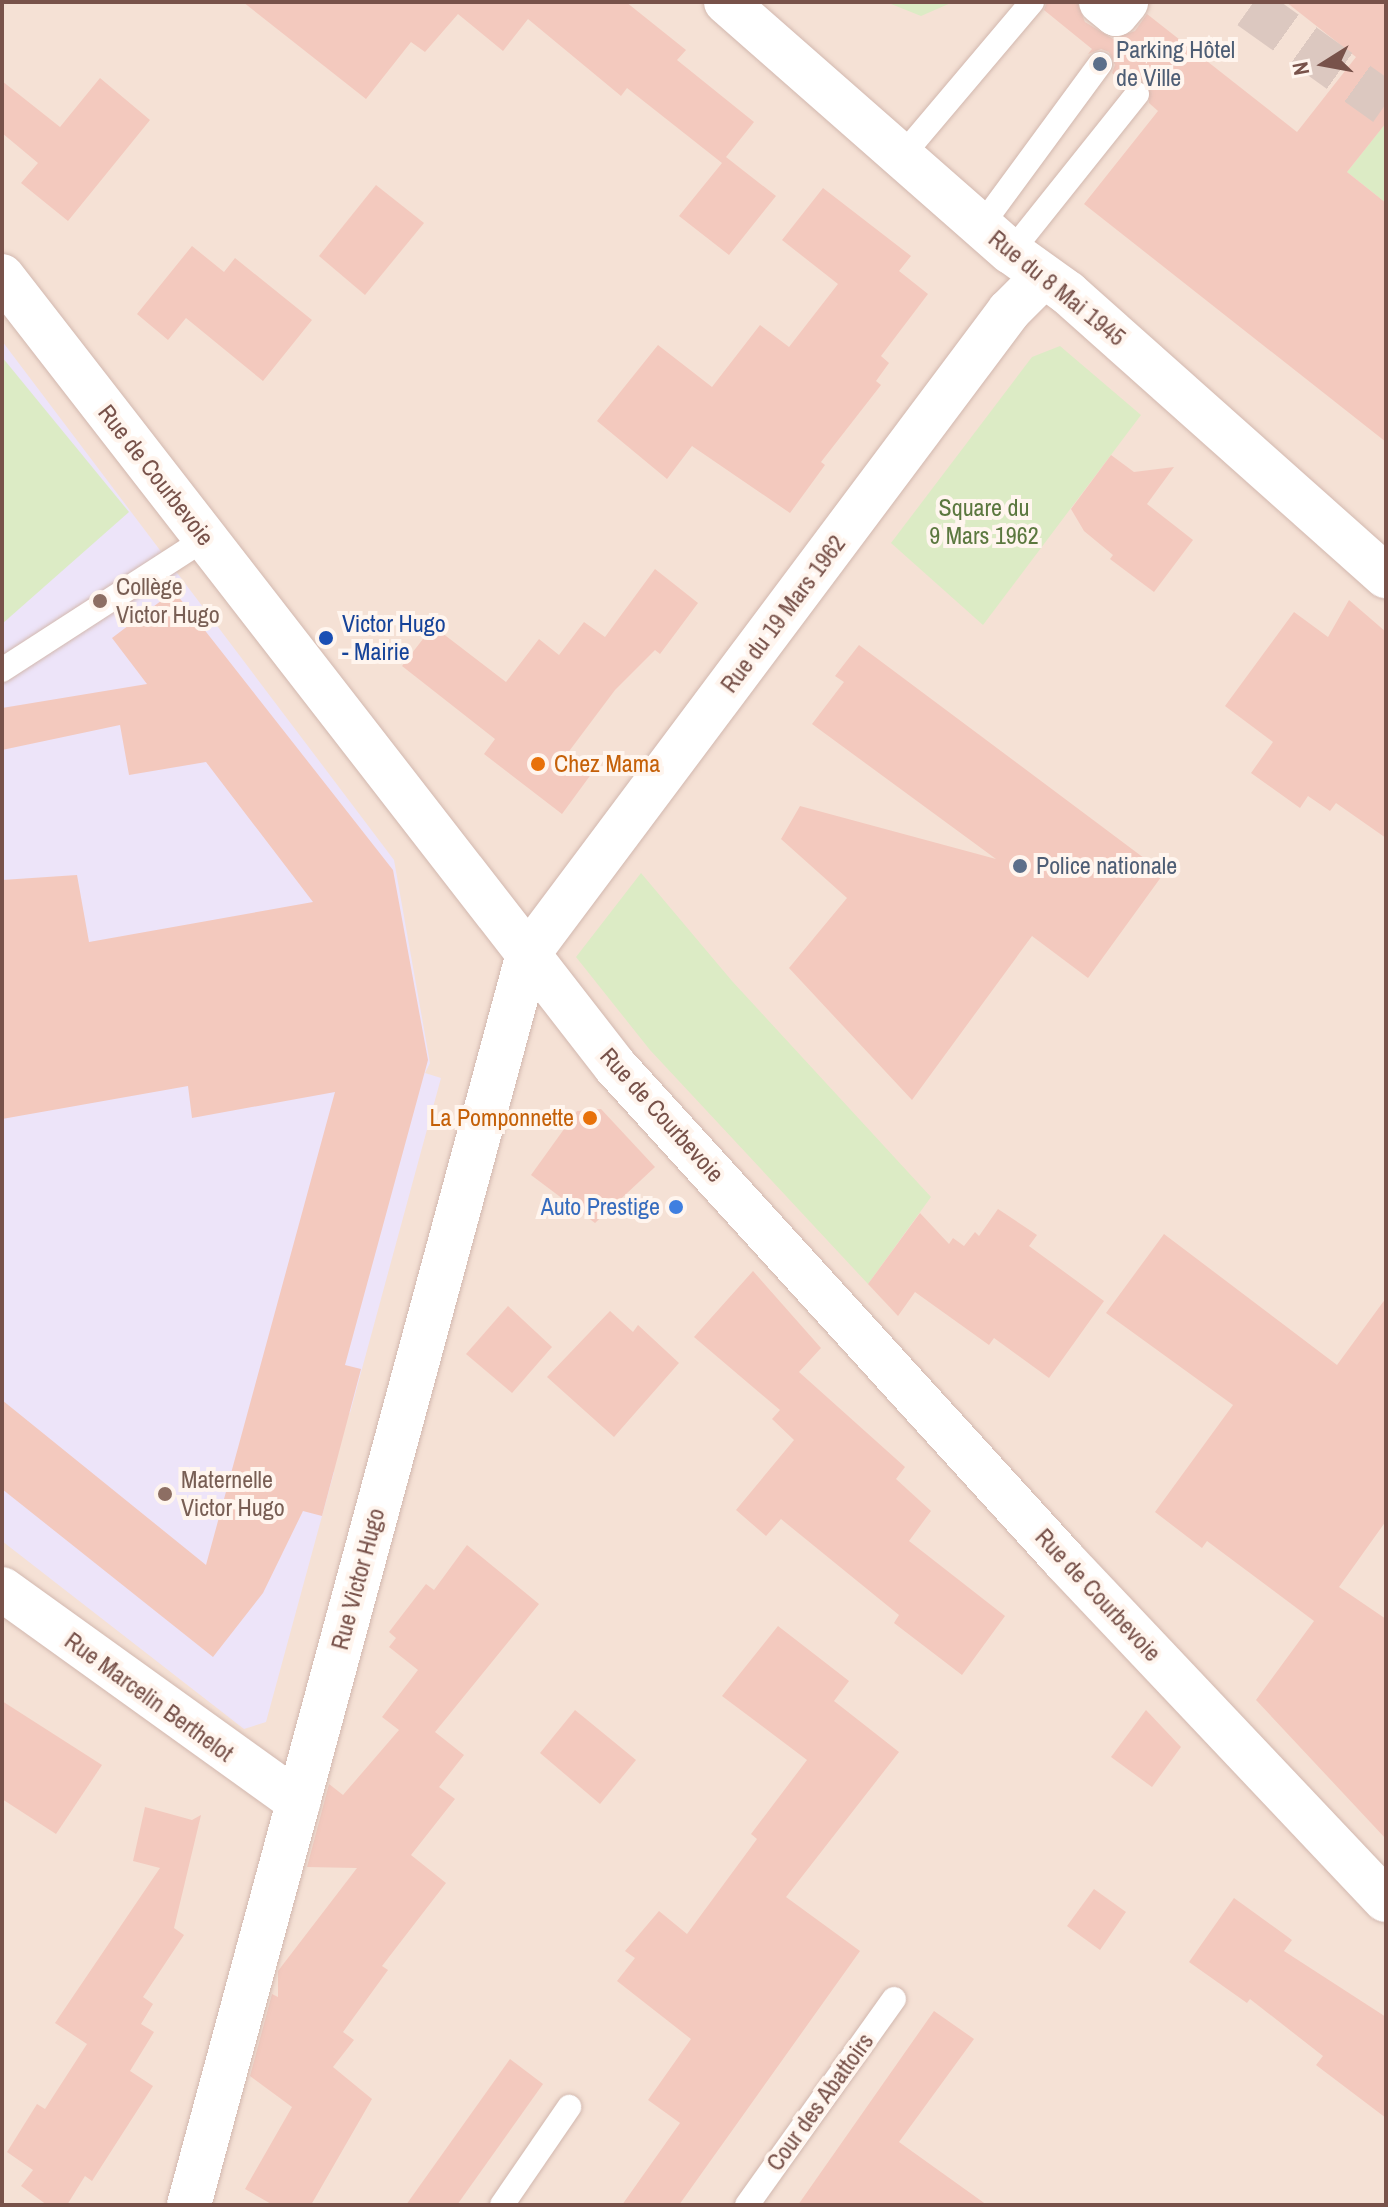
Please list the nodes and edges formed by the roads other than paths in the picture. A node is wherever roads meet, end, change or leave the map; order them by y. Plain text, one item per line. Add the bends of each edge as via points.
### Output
1 (726, 2) edge
2 (1032, 2) edge
3 (1101, 2) edge
4 (1126, 2) edge
5 (1100, 64) dead end
6 (1137, 94) dead end
7 (901, 157) junction
8 (1012, 252) junction
9 (2, 276) edge
10 (206, 538) junction
11 (1386, 576) edge
12 (2, 670) edge
13 (528, 954) junction
14 (2, 1589) edge
15 (298, 1802) junction
16 (1386, 1900) edge
17 (894, 1999) dead end
18 (569, 2107) dead end
19 (189, 2205) edge
20 (502, 2205) edge
21 (747, 2205) edge

1 - 7 street, Rue du 8 Mai 1945
2 - 7 lane
3 - 4 street via 1116,14
5 - 8 lane
6 - 8 lane
7 - 8 street, Rue du 8 Mai 1945
8 - 11 street, Rue du 8 Mai 1945 via 1068,293
8 - 13 street, Rue du 19 Mars 1962 via 1009,311
9 - 10 street, Rue de Courbevoie
10 - 12 lane
10 - 13 street, Rue de Courbevoie
13 - 15 street, Rue Victor Hugo
13 - 16 street, Rue de Courbevoie via 636,1089 1064,1560
14 - 15 street, Rue Marcelin Berthelot
15 - 19 street, Rue Victor Hugo
17 - 21 lane, Cour des Abattoirs
18 - 20 lane

